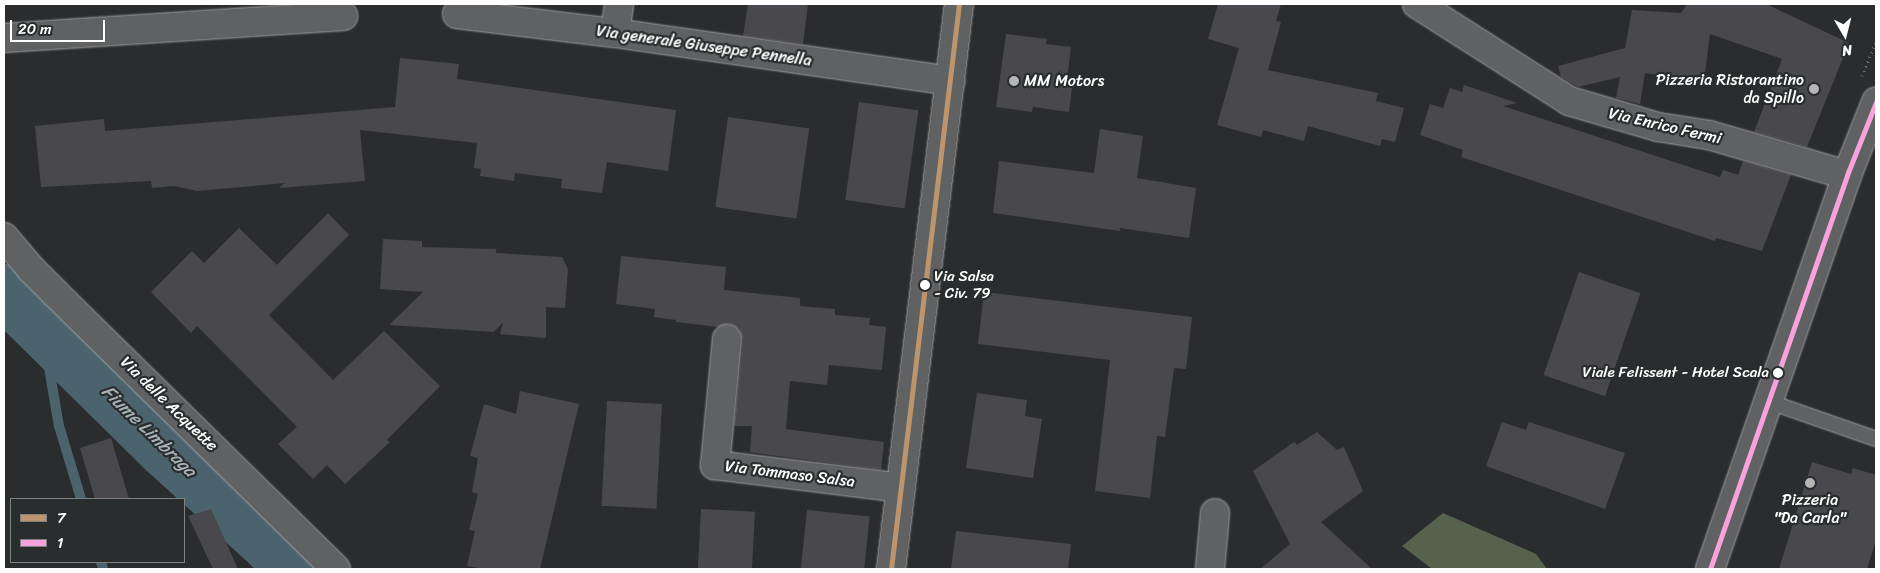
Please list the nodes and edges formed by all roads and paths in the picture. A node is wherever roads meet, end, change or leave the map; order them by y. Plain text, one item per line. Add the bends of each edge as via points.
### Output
1 (619, 4) edge
2 (960, 4) edge
3 (1417, 4) edge
4 (457, 14) dead end
5 (343, 16) dead end
6 (615, 34) junction
7 (4, 38) edge
8 (951, 81) junction
9 (1876, 102) edge
10 (1847, 175) junction
11 (4, 236) edge
12 (728, 339) dead end
13 (1767, 401) junction
14 (1876, 439) edge
15 (902, 488) junction
16 (1215, 513) dead end
17 (336, 569) edge
18 (891, 569) edge
19 (1210, 569) edge
20 (1710, 569) edge

1 - 6 street
2 - 8 street
3 - 10 street, Via Enrico Fermi via 1569,101 1658,127 1708,135
4 - 6 street, Via generale Giuseppe Pennella
5 - 7 street
6 - 8 street, Via generale Giuseppe Pennella
8 - 15 street
9 - 10 street
10 - 13 street
11 - 17 street, Via delle Acquette via 37,275
12 - 15 street, Via Tommaso Salsa via 715,465
13 - 14 lane
13 - 20 street
15 - 18 street
16 - 19 street

